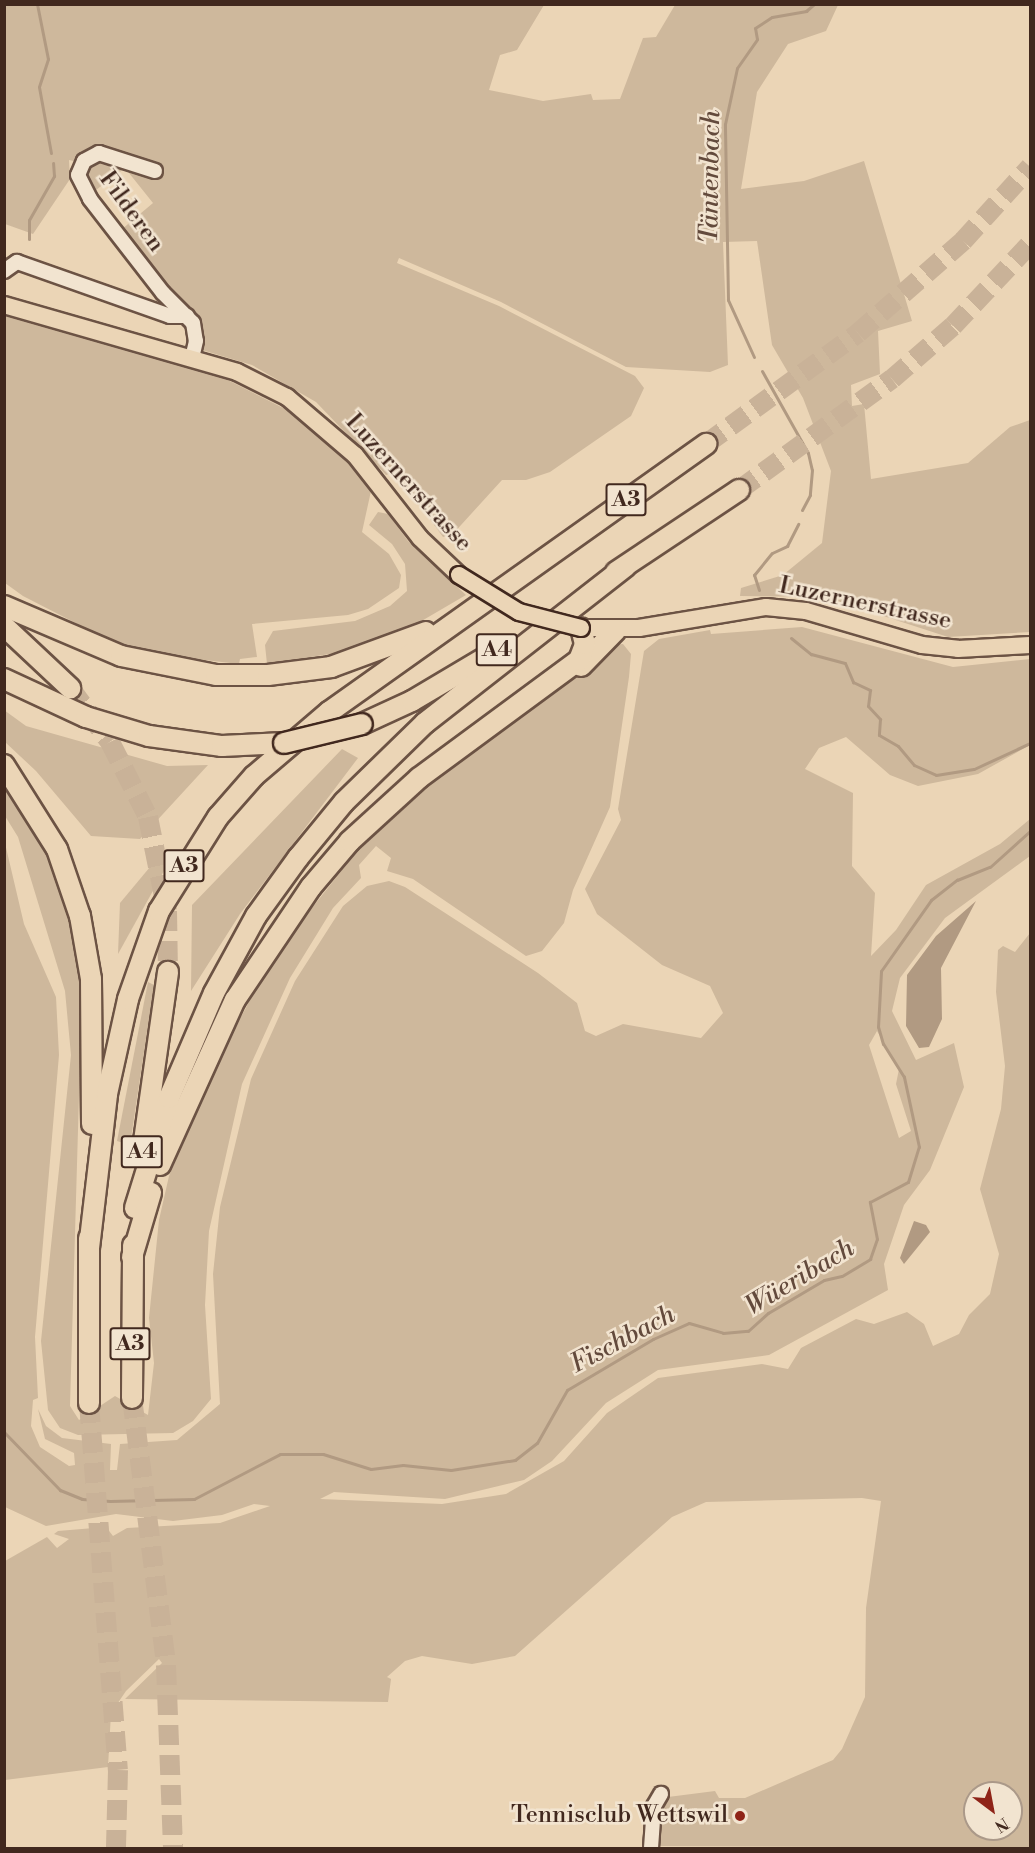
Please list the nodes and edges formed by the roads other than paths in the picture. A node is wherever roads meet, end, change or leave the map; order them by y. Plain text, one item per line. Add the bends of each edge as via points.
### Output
1 (155, 171) dead end
2 (4, 271) edge
3 (4, 305) edge
4 (187, 316) junction
5 (192, 358) junction
6 (706, 444) tunnel mouth
7 (739, 490) tunnel mouth
8 (626, 566) junction
9 (4, 593) edge
10 (479, 604) junction
11 (4, 606) edge
12 (4, 626) edge
13 (581, 628) junction
14 (616, 630) junction
15 (1030, 645) edge
16 (102, 650) junction
17 (4, 670) edge
18 (558, 678) junction
19 (4, 679) edge
20 (70, 688) tunnel mouth
21 (64, 707) junction
22 (4, 765) edge
23 (168, 972) tunnel mouth
24 (135, 1208) junction
25 (89, 1248) junction
26 (132, 1257) junction
27 (132, 1398) tunnel mouth
28 (89, 1403) tunnel mouth
29 (661, 1794) dead end
30 (651, 1848) edge

1 - 4 street, Filderen via 99,153 84,160 78,175 84,190 163,293
2 - 4 street via 17,262 170,316
3 - 5 main road, Luzernerstrasse
4 - 5 street via 196,331
5 - 13 main road, Luzernerstrasse, bridge via 265,385 314,416 355,455 420,538 459,575 519,612
6 - 10 highway, A3
7 - 8 highway, A3
8 - 21 highway, A4, bridge via 447,681 362,724 284,743 222,746 149,736
8 - 24 highway, A3 via 433,716 344,802 298,858 245,933 209,1003 169,1098
9 - 16 highway
10 - 16 highway, A4 via 381,652 286,674 191,673
10 - 25 highway, A3 via 281,750 218,817 188,859 159,911 125,1009 107,1094
11 - 16 highway, A4
12 - 20 highway
13 - 14 main road, Luzernerstrasse
13 - 18 highway via 584,652
14 - 15 main road, Luzernerstrasse via 766,607 807,611 922,645 958,649
14 - 18 highway via 580,667
17 - 21 highway, A4
18 - 26 highway, A3 via 465,743 376,818 311,887 235,1000 169,1139
19 - 21 highway
22 - 25 highway, A3 via 57,849 87,951 94,1026
23 - 24 highway, A4
24 - 26 highway, A3
25 - 28 highway, A3
26 - 27 highway, A3
29 - 30 street via 654,1806

